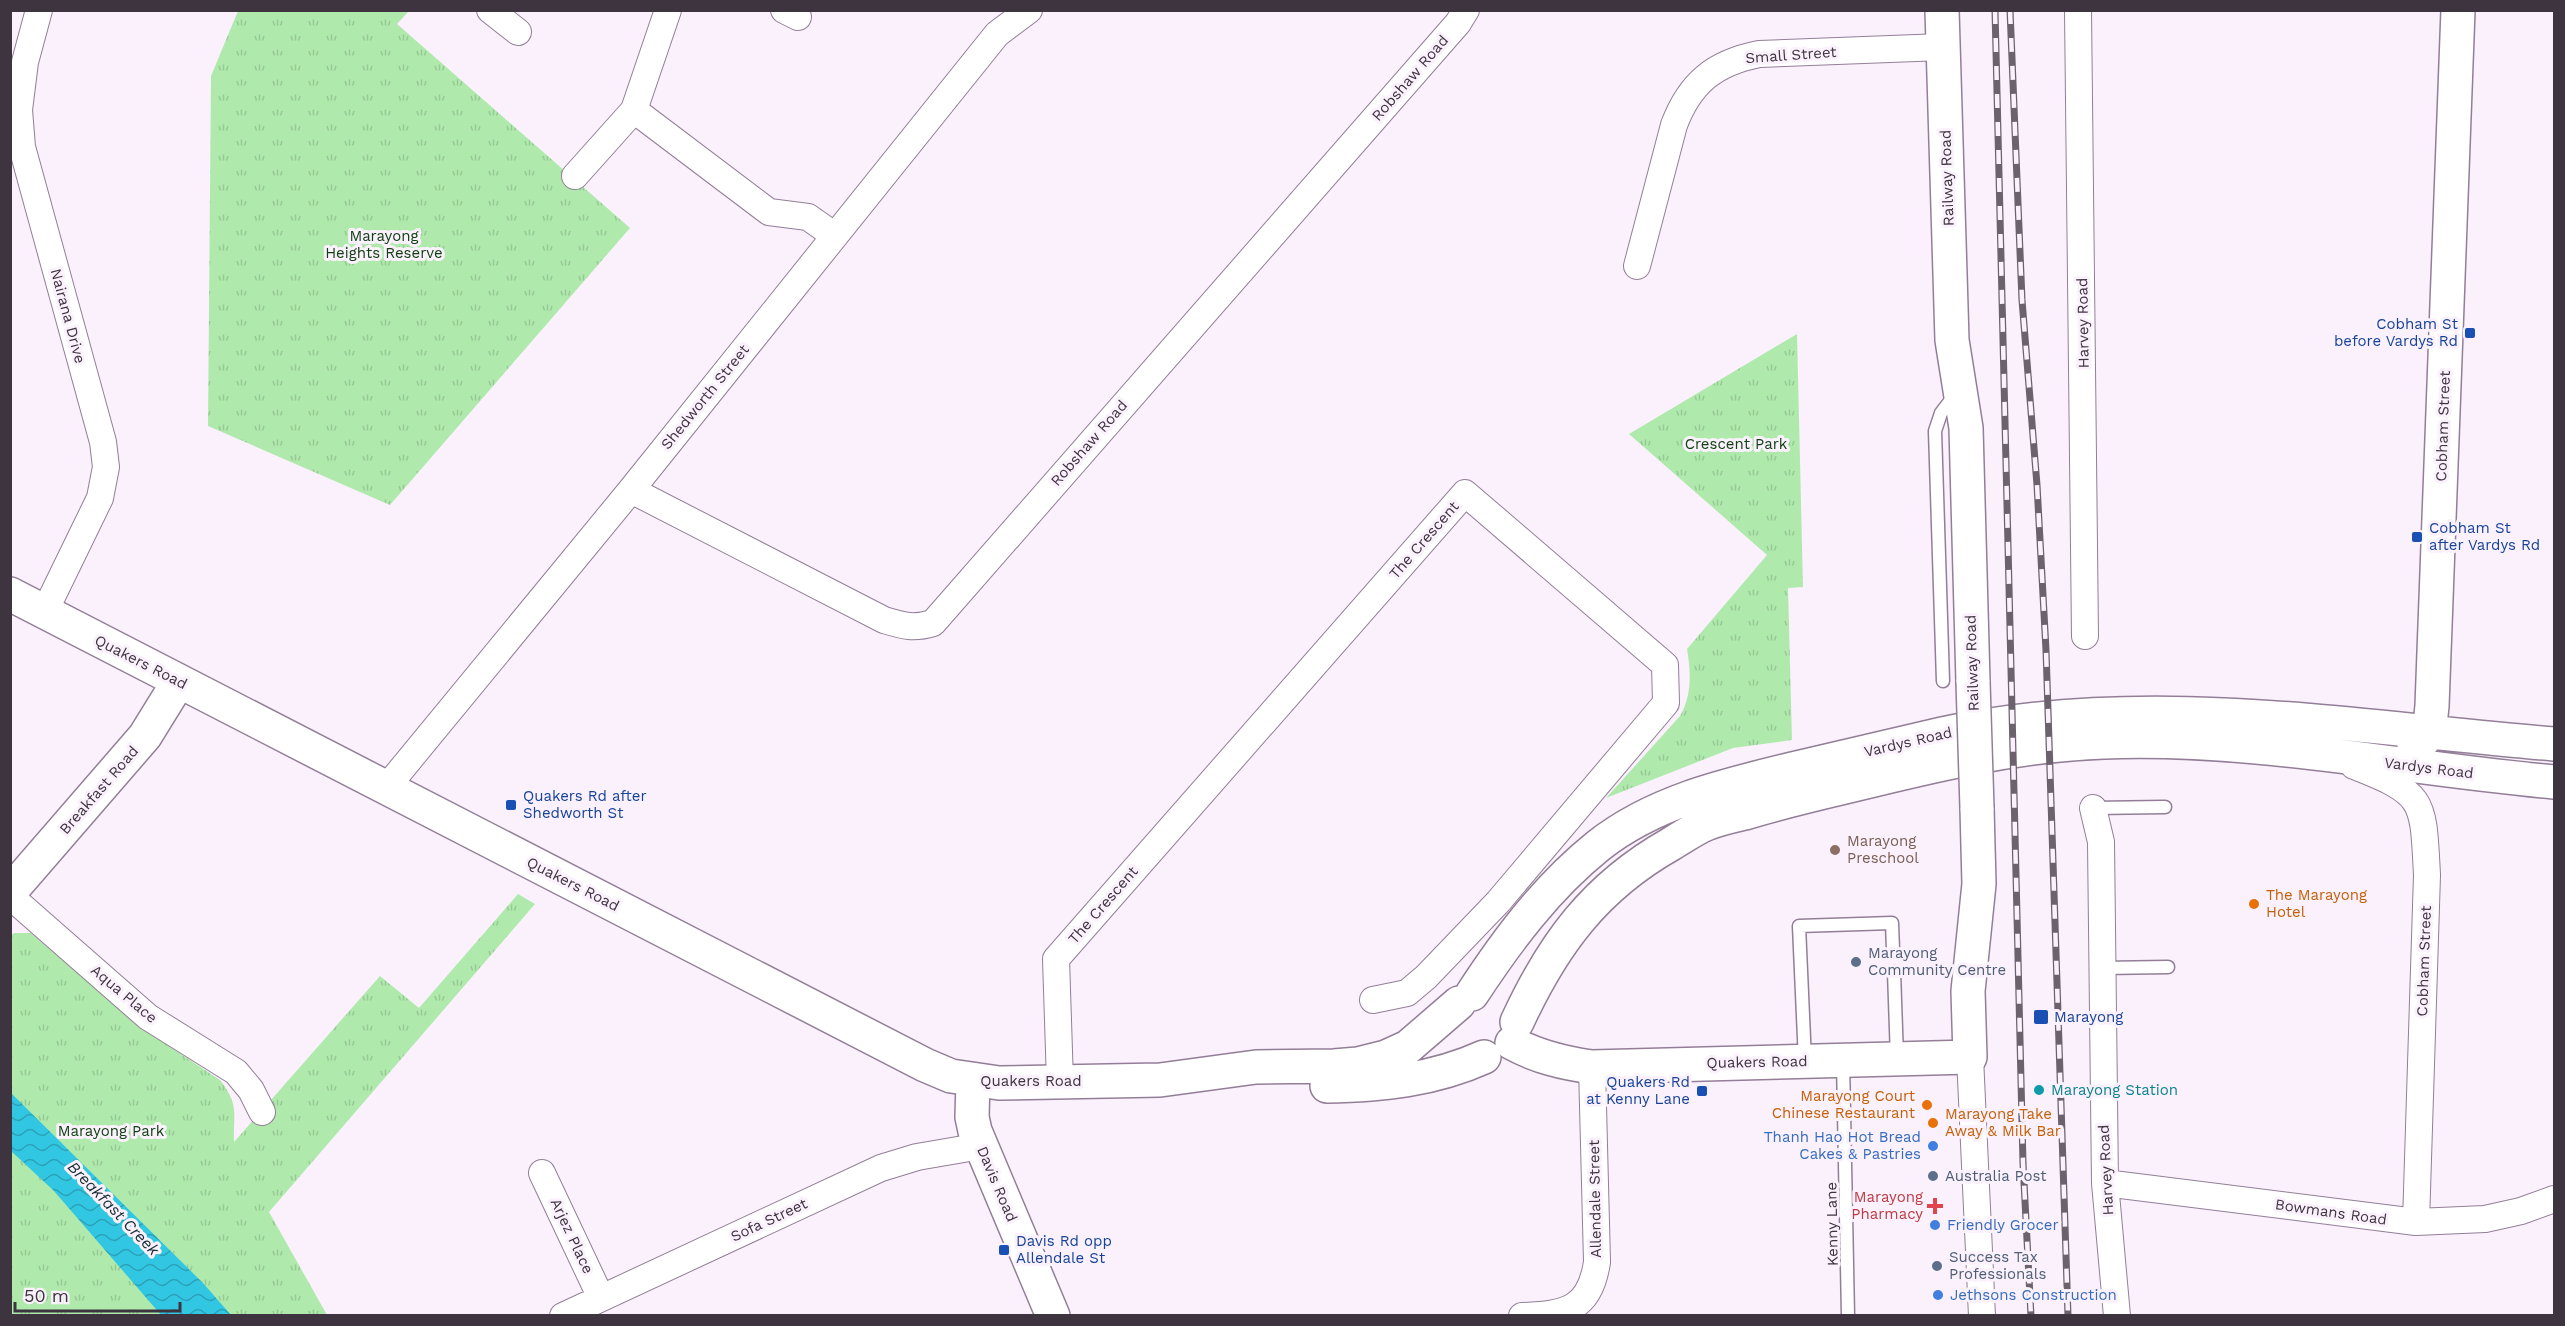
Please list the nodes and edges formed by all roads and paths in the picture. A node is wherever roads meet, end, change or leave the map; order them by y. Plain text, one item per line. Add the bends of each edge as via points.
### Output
1 (39, 10) edge
2 (490, 10) edge
3 (668, 10) edge
4 (1029, 10) edge
5 (1466, 10) edge
6 (1942, 10) edge
7 (2078, 10) edge
8 (2457, 10) edge
9 (518, 32) dead end
10 (1943, 47) junction
11 (634, 110) junction
12 (574, 176) dead end
13 (835, 236) junction
14 (1637, 266) dead end
15 (631, 490) junction
16 (10, 594) edge
17 (45, 611) junction
18 (2085, 636) dead end
19 (179, 681) junction
20 (2429, 734) junction
21 (2554, 744) edge
22 (2329, 756) junction
23 (2542, 781) edge
24 (386, 788) junction
25 (2165, 807) dead end
26 (2093, 808) joint
27 (10, 894) edge
28 (1893, 950) dead end
29 (2168, 967) dead end
30 (2102, 968) junction
31 (1894, 972) dead end
32 (1466, 998) junction
33 (1373, 1000) dead end
34 (1504, 1040) junction
35 (1970, 1057) junction
36 (1897, 1059) junction
37 (1843, 1060) junction
38 (1804, 1061) junction
39 (1592, 1066) junction
40 (1160, 1080) junction
41 (973, 1081) junction
42 (1060, 1082) junction
43 (262, 1112) dead end
44 (981, 1146) junction
45 (542, 1173) dead end
46 (2105, 1183) junction
47 (2554, 1199) edge
48 (2416, 1222) junction
49 (601, 1298) junction
50 (563, 1316) edge
51 (1053, 1316) edge
52 (1522, 1316) edge
53 (1848, 1316) edge
54 (1982, 1316) edge
55 (2118, 1316) edge

1 - 17 street, Nairana Drive via 25,62 19,110 22,147 103,442 106,467 100,498
2 - 9 street
3 - 11 street
4 - 13 street, Shedworth Street via 998,34
5 - 15 street, Robshaw Road via 933,623 918,628 885,620
6 - 10 main road, Railway Road
7 - 18 street, Harvey Road
8 - 20 main road, Cobham Street via 2439,558
10 - 14 street, Small Street via 1759,54 1722,65 1702,80 1681,106
10 - 35 main road, Railway Road, bridge via 1952,340 1966,428 1958,682 1977,808 1978,884 1968,991
11 - 12 street
11 - 13 street via 769,212 808,217
13 - 15 street, Shedworth Street
15 - 24 street, Shedworth Street
16 - 17 main road, Quakers Road
17 - 19 main road, Quakers Road
19 - 24 main road, Quakers Road
19 - 27 main road, Breakfast Road via 146,736
20 - 21 main road, Vardys Road
20 - 22 main road, Vardys Road via 2423,742 2403,750
20 - 23 main road, Vardys Road via 2450,758
20 - 32 main road, Vardys Road via 2245,716 2066,715 1970,728 1719,787 1656,811 1600,844 1556,884 1519,926
22 - 23 main road, Vardys Road
22 - 34 main road, Vardys Road via 2169,742 2027,748 1946,762 1706,824 1647,858 1598,897 1556,949
22 - 48 street, Cobham Street via 2394,782 2420,807 2424,828 2427,875
24 - 41 main road, Quakers Road via 925,1065
25 - 26 lane
26 - 30 street, Harvey Road via 2101,842
27 - 43 street, Aqua Place via 148,1017 236,1072
28 - 38 lane via 1892,923 1799,926
29 - 30 lane
30 - 46 street, Harvey Road
31 - 36 lane
32 - 34 main road via 1482,991 1502,996 1515,1012
32 - 34 main road via 1454,1012 1453,1033 1464,1050
32 - 40 main road, Quakers Road via 1408,1047 1386,1057 1334,1066 1256,1067
33 - 42 street, The Crescent via 1407,993 1426,977 1498,902 1666,703 1665,665 1465,493 1056,959
34 - 39 main road, Quakers Road via 1558,1062
34 - 40 main road, Quakers Road via 1465,1065 1425,1077 1360,1085 1256,1087
35 - 36 main road, Quakers Road
35 - 54 street, Railway Road
36 - 37 main road, Quakers Road
37 - 38 main road, Quakers Road
37 - 53 lane, Kenny Lane
38 - 39 main road, Quakers Road
39 - 52 street, Allendale Street via 1597,1262 1594,1281 1569,1311
40 - 42 main road, Quakers Road
41 - 42 main road, Quakers Road
41 - 44 main road, Davis Road via 972,1117
44 - 49 street, Sofa Street via 917,1157 881,1168
44 - 51 main road, Davis Road
45 - 49 street, Arjez Place
46 - 48 street, Bowmans Road
46 - 55 street, Harvey Road
47 - 48 street, Bowmans Road via 2485,1219
49 - 50 street, Sofa Street

